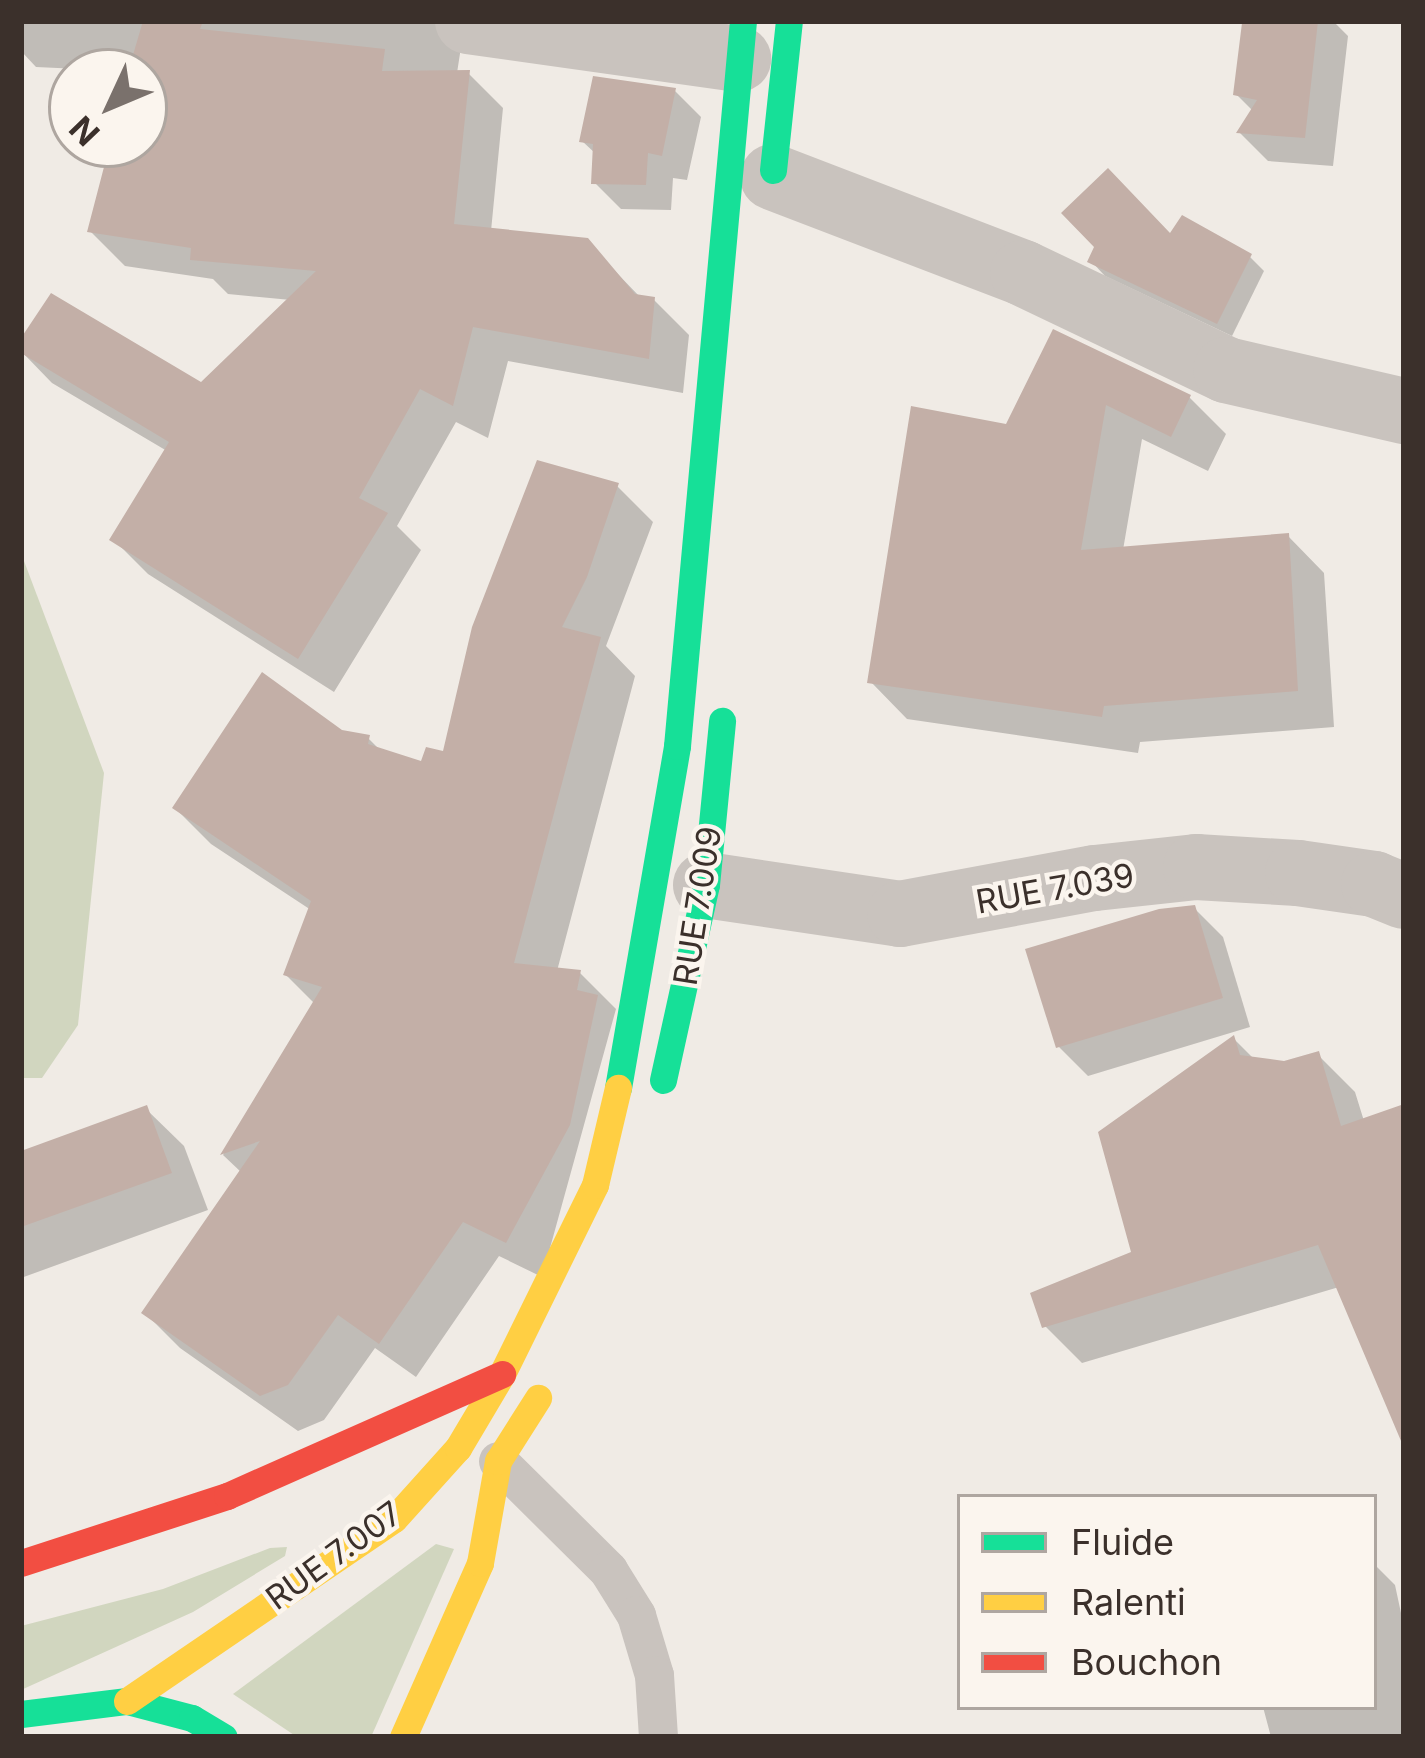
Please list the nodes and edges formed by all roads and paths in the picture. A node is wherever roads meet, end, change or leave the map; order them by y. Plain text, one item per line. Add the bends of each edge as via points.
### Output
1 (468, 21) edge
2 (757, 34) edge
3 (772, 189) joint
4 (1404, 411) edge
5 (723, 702) dead end
6 (706, 885) junction
7 (1404, 896) edge
8 (652, 1115) dead end
9 (556, 1365) dead end
10 (502, 1374) junction
11 (498, 1461) junction
12 (21, 1563) edge
13 (127, 1701) junction
14 (21, 1714) edge
15 (224, 1737) edge
16 (403, 1737) edge
17 (658, 1737) edge

1 - 2 street
2 - 3 main road
2 - 10 main road, RUE 7.009 via 677,746 630,1039 595,1185
3 - 4 street via 1023,273 1226,370
5 - 6 main road, RUE 7.009
6 - 7 street, RUE 7.039 via 900,914 1196,867 1298,873
6 - 8 main road, RUE 7.009
9 - 11 main road
10 - 12 main road via 227,1496
10 - 13 main road, RUE 7.007 via 458,1448 394,1519
11 - 16 main road via 480,1563
11 - 17 lane via 581,1539 636,1615 654,1675
13 - 14 main road
13 - 15 main road via 192,1718

